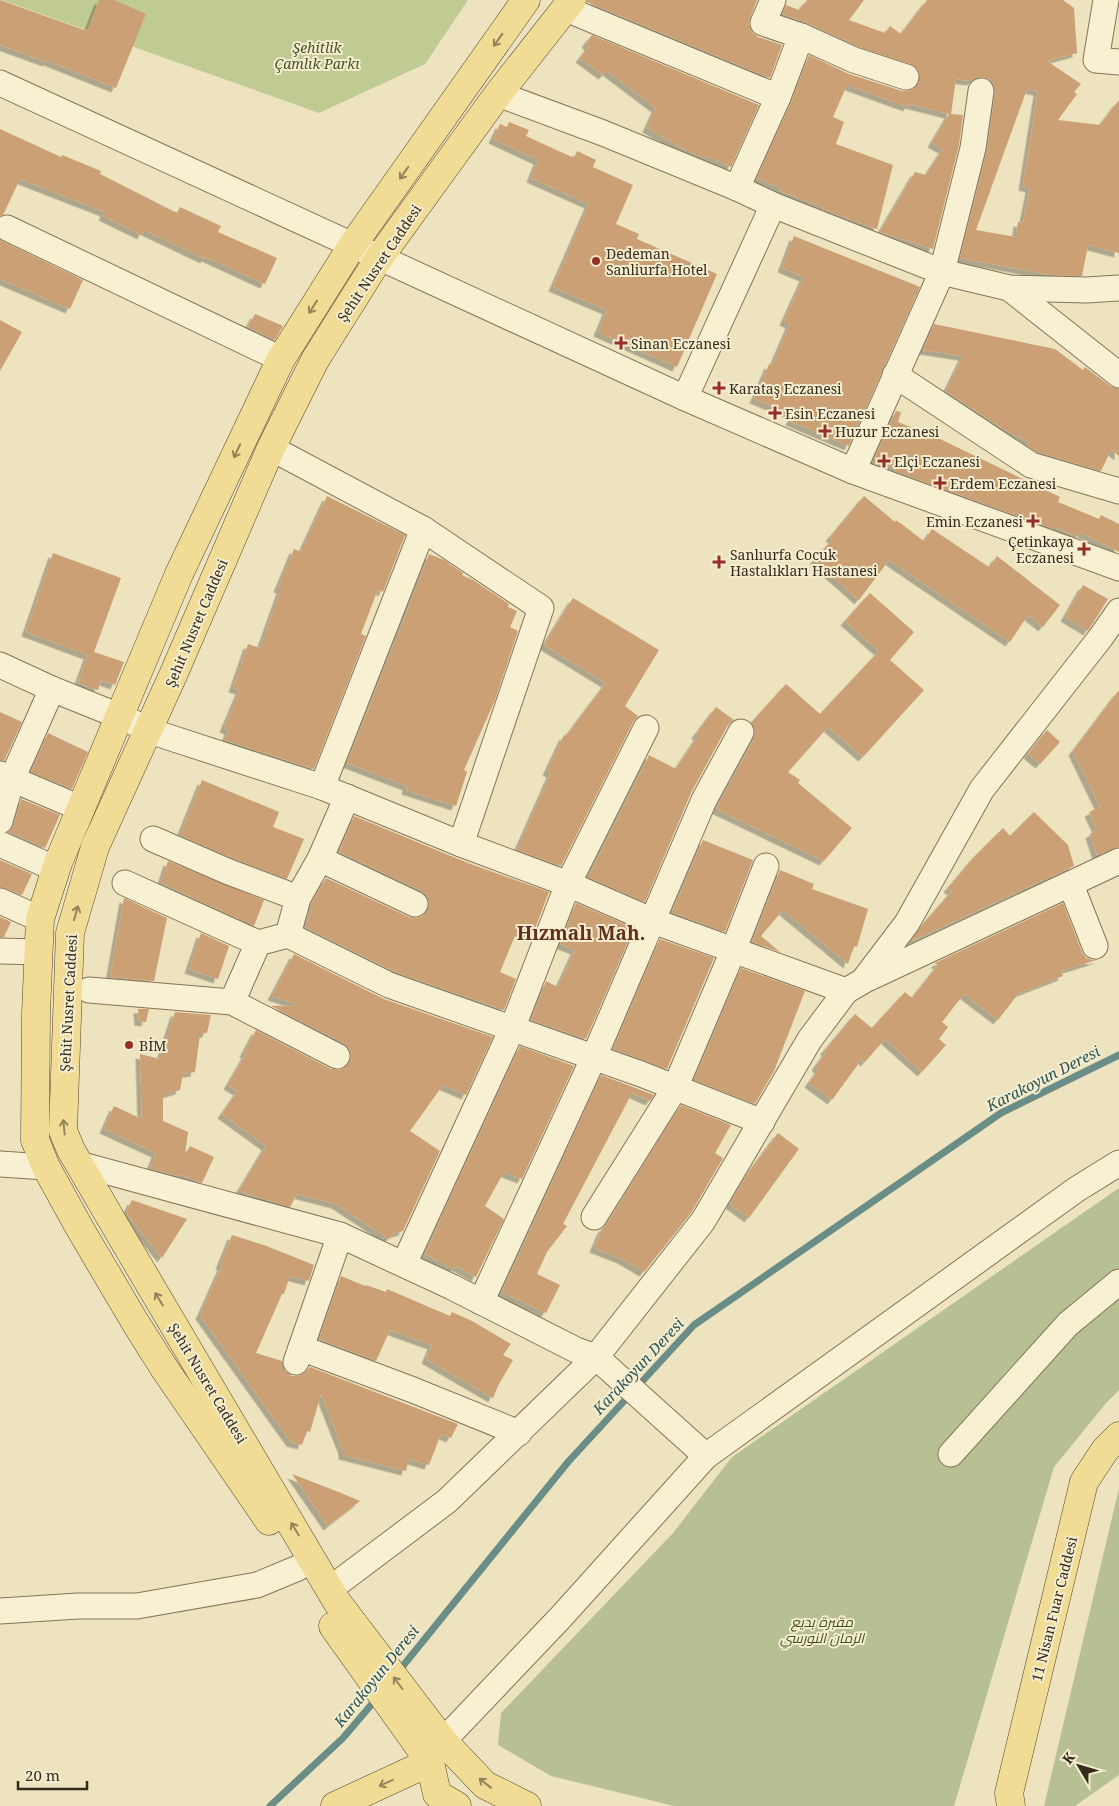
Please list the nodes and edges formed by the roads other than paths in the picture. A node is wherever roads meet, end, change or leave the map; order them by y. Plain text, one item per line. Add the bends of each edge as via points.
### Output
1 (526, 0) edge
2 (773, 0) edge
3 (1106, 0) edge
4 (569, 5) edge
5 (801, 36) junction
6 (1119, 62) edge
7 (906, 77) dead end
8 (0, 83) edge
9 (981, 91) dead end
10 (498, 94) junction
11 (778, 97) junction
12 (737, 188) junction
13 (773, 205) junction
14 (7, 228) dead end
15 (352, 246) junction
16 (379, 258) junction
17 (942, 272) junction
18 (1009, 288) junction
19 (1119, 288) edge
20 (281, 358) junction
21 (895, 375) junction
22 (1119, 375) edge
23 (685, 398) junction
24 (271, 448) junction
25 (853, 471) junction
26 (1119, 491) edge
27 (423, 529) junction
28 (1119, 568) edge
29 (1119, 610) edge
30 (1110, 642) edge
31 (0, 664) edge
32 (52, 689) junction
33 (119, 716) junction
34 (646, 728) dead end
35 (149, 730) junction
36 (741, 732) dead end
37 (6, 776) edge
38 (322, 787) junction
39 (347, 797) junction
40 (80, 808) junction
41 (0, 820) edge
42 (153, 840) dead end
43 (0, 844) edge
44 (461, 844) junction
45 (320, 858) junction
46 (1119, 861) edge
47 (766, 866) dead end
48 (56, 869) junction
49 (125, 883) dead end
50 (568, 884) junction
51 (1071, 885) junction
52 (298, 898) junction
53 (0, 901) edge
54 (415, 904) dead end
55 (40, 919) junction
56 (653, 921) junction
57 (288, 935) junction
58 (258, 943) junction
59 (1095, 946) dead end
60 (0, 951) edge
61 (733, 951) junction
62 (39, 952) junction
63 (855, 986) junction
64 (88, 990) dead end
65 (232, 1002) junction
66 (512, 1029) junction
67 (337, 1056) dead end
68 (594, 1057) junction
69 (675, 1088) junction
70 (762, 1122) junction
71 (1119, 1163) edge
72 (0, 1164) edge
73 (79, 1164) junction
74 (46, 1167) junction
75 (594, 1217) dead end
76 (340, 1235) junction
77 (404, 1264) junction
78 (1119, 1282) edge
79 (481, 1302) junction
80 (596, 1358) junction
81 (518, 1433) junction
82 (1119, 1436) edge
83 (951, 1454) dead end
84 (706, 1456) junction
85 (298, 1568) junction
86 (333, 1605) junction
87 (0, 1611) edge
88 (429, 1742) junction
89 (1006, 1802) edge
90 (335, 1806) edge
91 (457, 1806) edge
92 (528, 1806) edge

1 -> 15 main road, Şehit Nusret Caddesi
2 - 5 street via 763,23
3 - 6 street via 1096,60
4 - 10 main road, Şehit Nusret Caddesi
4 - 11 street
5 - 7 street via 854,60
5 - 11 street
8 - 15 street
9 - 17 street via 973,148
10 - 12 street
10 - 16 main road, Şehit Nusret Caddesi
11 - 12 street
12 - 13 street
13 - 17 street
13 - 23 street
14 - 20 street
15 - 16 street
15 -> 20 main road, Şehit Nusret Caddesi
16 - 23 street
16 - 24 main road, Şehit Nusret Caddesi via 315,360
17 - 18 street
17 - 21 street
18 - 19 street
18 - 22 street
20 -> 33 main road, Şehit Nusret Caddesi via 179,574
21 - 25 street
21 - 26 street via 1031,465
23 - 25 street
24 - 27 street
24 - 35 main road, Şehit Nusret Caddesi
25 - 28 street
27 - 38 street
27 - 44 street via 541,608
29 - 30 street
30 - 63 street via 982,789 908,923
31 - 32 street
32 - 33 street
32 - 37 street
33 - 35 street
33 - 40 main road, Şehit Nusret Caddesi
34 - 50 street
35 - 38 street
73 -> 35 main road, Şehit Nusret Caddesi via 63,1131 70,933 95,847
36 - 56 street via 704,800
37 - 40 street
37 - 41 street
38 - 39 street
39 - 44 street
39 - 45 street
40 - 48 main road, Şehit Nusret Caddesi
42 - 52 street
43 - 48 street
44 - 50 street
45 - 52 street
45 - 54 street
46 - 51 street
47 - 61 street
48 - 55 main road, Şehit Nusret Caddesi
49 - 58 street
50 - 56 street
50 - 66 street
51 - 59 street
51 - 63 street
52 - 57 street
53 - 55 street
55 - 62 main road, Şehit Nusret Caddesi
56 - 61 street
56 - 68 street
57 - 58 street
57 - 66 street via 388,985
58 - 65 street
60 - 62 street
61 - 63 street
61 - 69 street
62 - 74 main road, Şehit Nusret Caddesi via 35,1140
63 - 70 street via 810,1039
64 - 65 street
65 - 67 street
66 - 68 street
66 - 77 street
68 - 69 street
68 - 79 street
69 - 70 street
69 - 75 street
70 - 80 street via 703,1221
71 - 84 street via 1077,1189
72 - 74 street
73 - 76 street
86 -> 73 main road, Şehit Nusret Caddesi
74 - 85 main road, Şehit Nusret Caddesi via 154,1352 257,1501
76 - 77 street
76 - 81 street via 299,1355 413,1390
77 - 79 street
78 - 83 street via 1068,1324
79 - 80 street
80 - 81 street
80 - 84 street
81 - 86 street
82 - 89 main road, 11 Nisan Fuar Caddesi via 1105,1450 1084,1482
84 - 88 street via 560,1618
85 - 86 main road, Şehit Nusret Caddesi
85 - 87 street via 257,1585 137,1606
86 - 88 main road, Şehit Nusret Caddesi
88 -> 90 main road
88 - 91 main road, Şehit Nusret Caddesi via 437,1794
92 -> 88 main road, Şehit Nusret Caddesi via 485,1785

